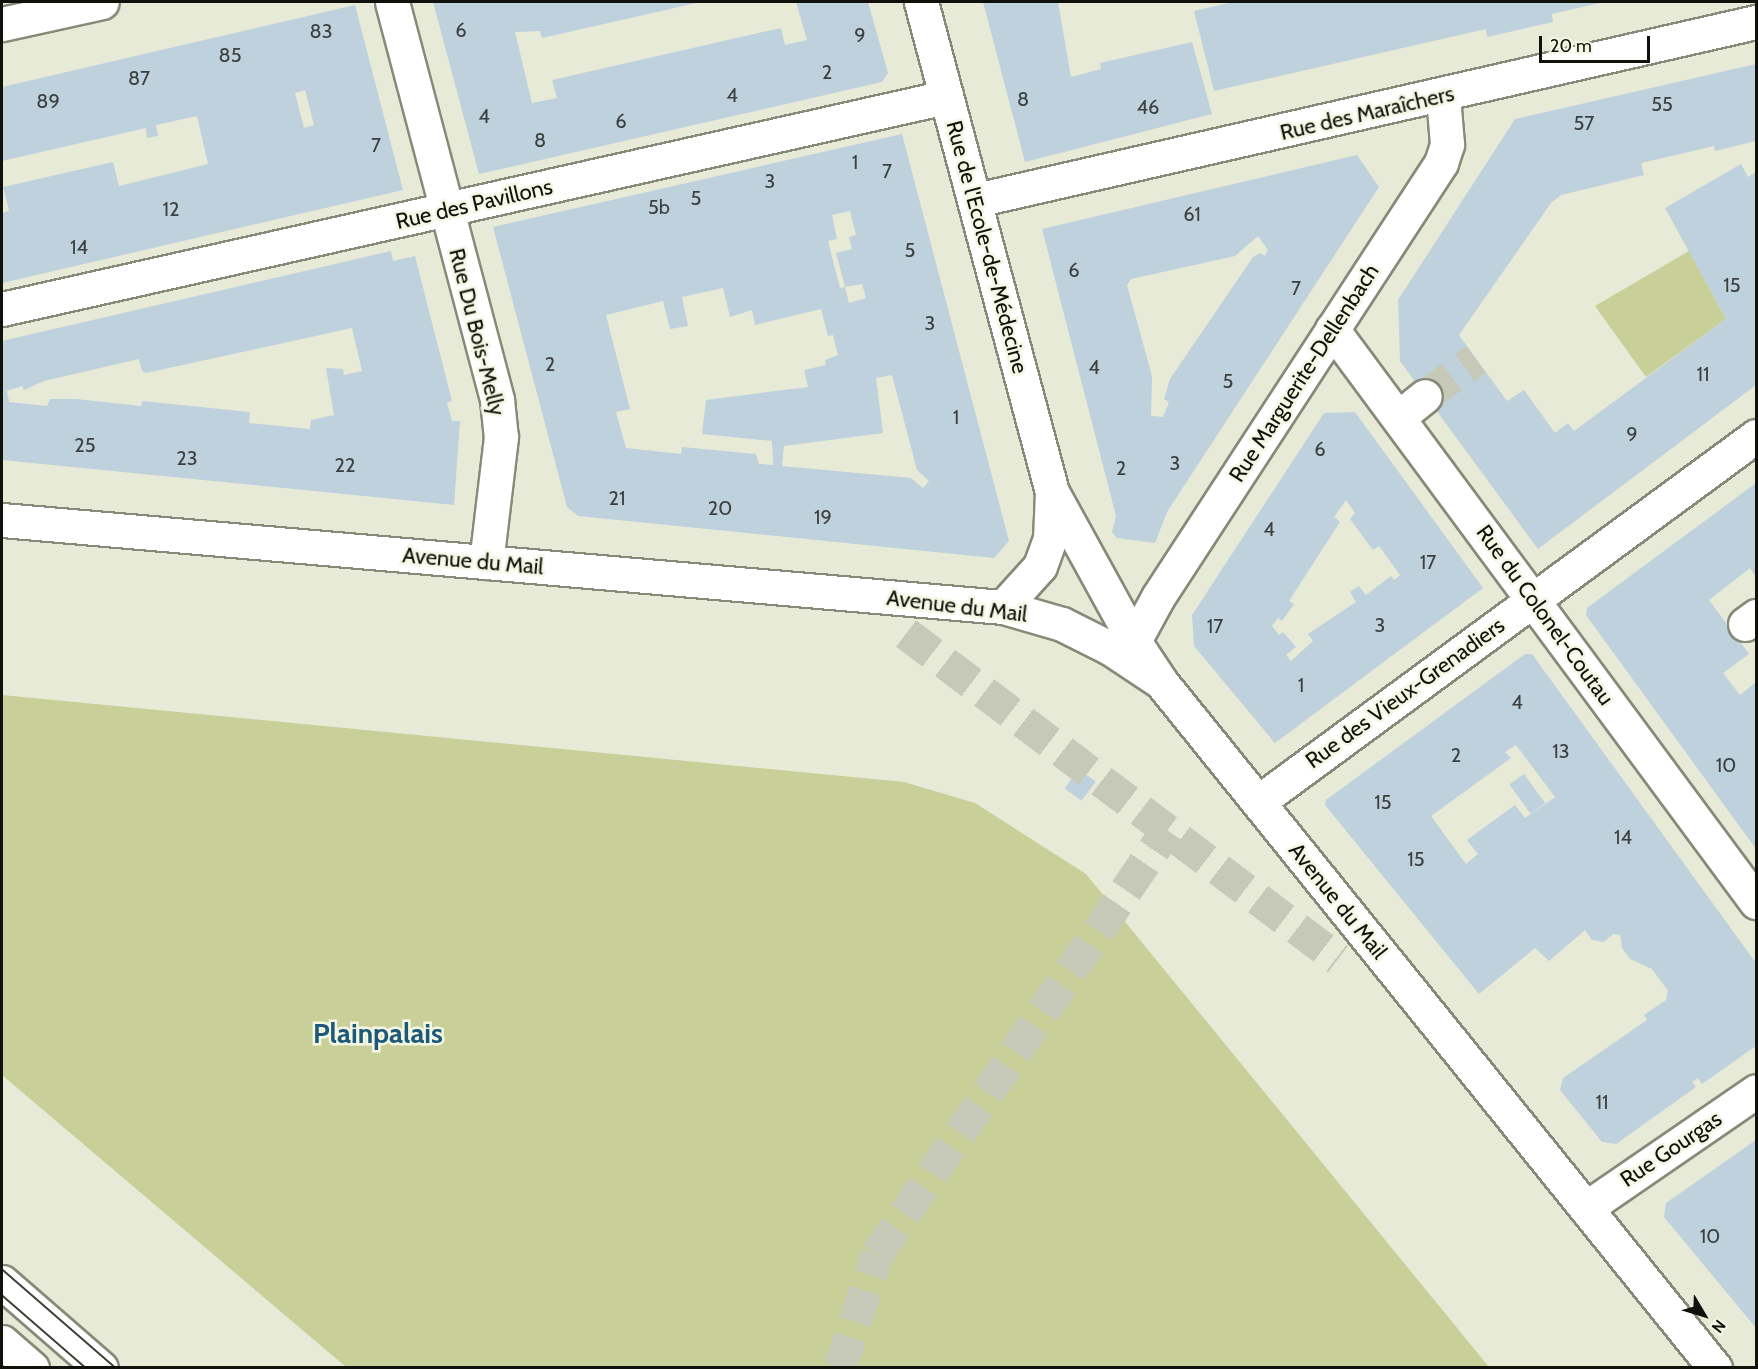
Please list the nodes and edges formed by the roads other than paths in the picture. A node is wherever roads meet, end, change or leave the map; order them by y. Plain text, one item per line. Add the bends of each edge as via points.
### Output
1 (102, 2) edge
2 (392, 2) edge
3 (921, 2) edge
4 (1756, 22) edge
5 (2, 24) edge
6 (1443, 96) junction
7 (946, 97) junction
8 (976, 200) junction
9 (447, 210) junction
10 (2, 309) edge
11 (1332, 329) junction
12 (1425, 396) tunnel mouth
13 (1399, 417) junction
14 (1756, 436) edge
15 (1052, 492) junction
16 (2, 520) edge
17 (486, 562) junction
18 (1533, 600) junction
19 (1004, 607) junction
20 (1134, 642) junction
21 (1161, 682) junction
22 (1258, 802) junction
23 (1756, 902) edge
24 (1756, 1091) edge
25 (1586, 1208) junction
26 (2, 1282) edge
27 (2, 1342) edge
28 (32, 1368) edge
29 (101, 1368) edge
30 (1714, 1368) edge

1 - 5 street
2 - 9 street, Rue Du Bois-Melly
3 - 7 street, Rue de l'Ecole-de-Médecine
4 - 6 street, Rue des Maraîchers
6 - 8 street, Rue des Maraîchers
6 - 11 street, Rue Marguerite-Dellenbach via 1447,144 1441,163
7 - 8 street, Rue de l'Ecole-de-Médecine
7 - 9 street, Rue des Pavillons
8 - 15 street, Rue de l'Ecole-de-Médecine
9 - 10 street, Rue des Pavillons
9 - 17 street, Rue Du Bois-Melly via 501,437
11 - 13 street, Rue du Colonel-Coutau
11 - 20 street, Rue Marguerite-Dellenbach via 1158,597
12 - 13 street
13 - 18 street, Rue du Colonel-Coutau
14 - 18 street, Rue des Vieux-Grenadiers
15 - 19 street via 1050,539 1040,566
15 - 20 street
16 - 17 street, Avenue du Mail
17 - 19 street, Avenue du Mail
18 - 22 street, Rue des Vieux-Grenadiers
18 - 23 street, Rue du Colonel-Coutau
19 - 21 street, Avenue du Mail via 1062,624 1110,648
20 - 21 street
21 - 22 street, Avenue du Mail
22 - 25 street, Avenue du Mail
24 - 25 street, Rue Gourgas
25 - 30 street, Avenue du Mail
26 - 29 street
27 - 28 street

